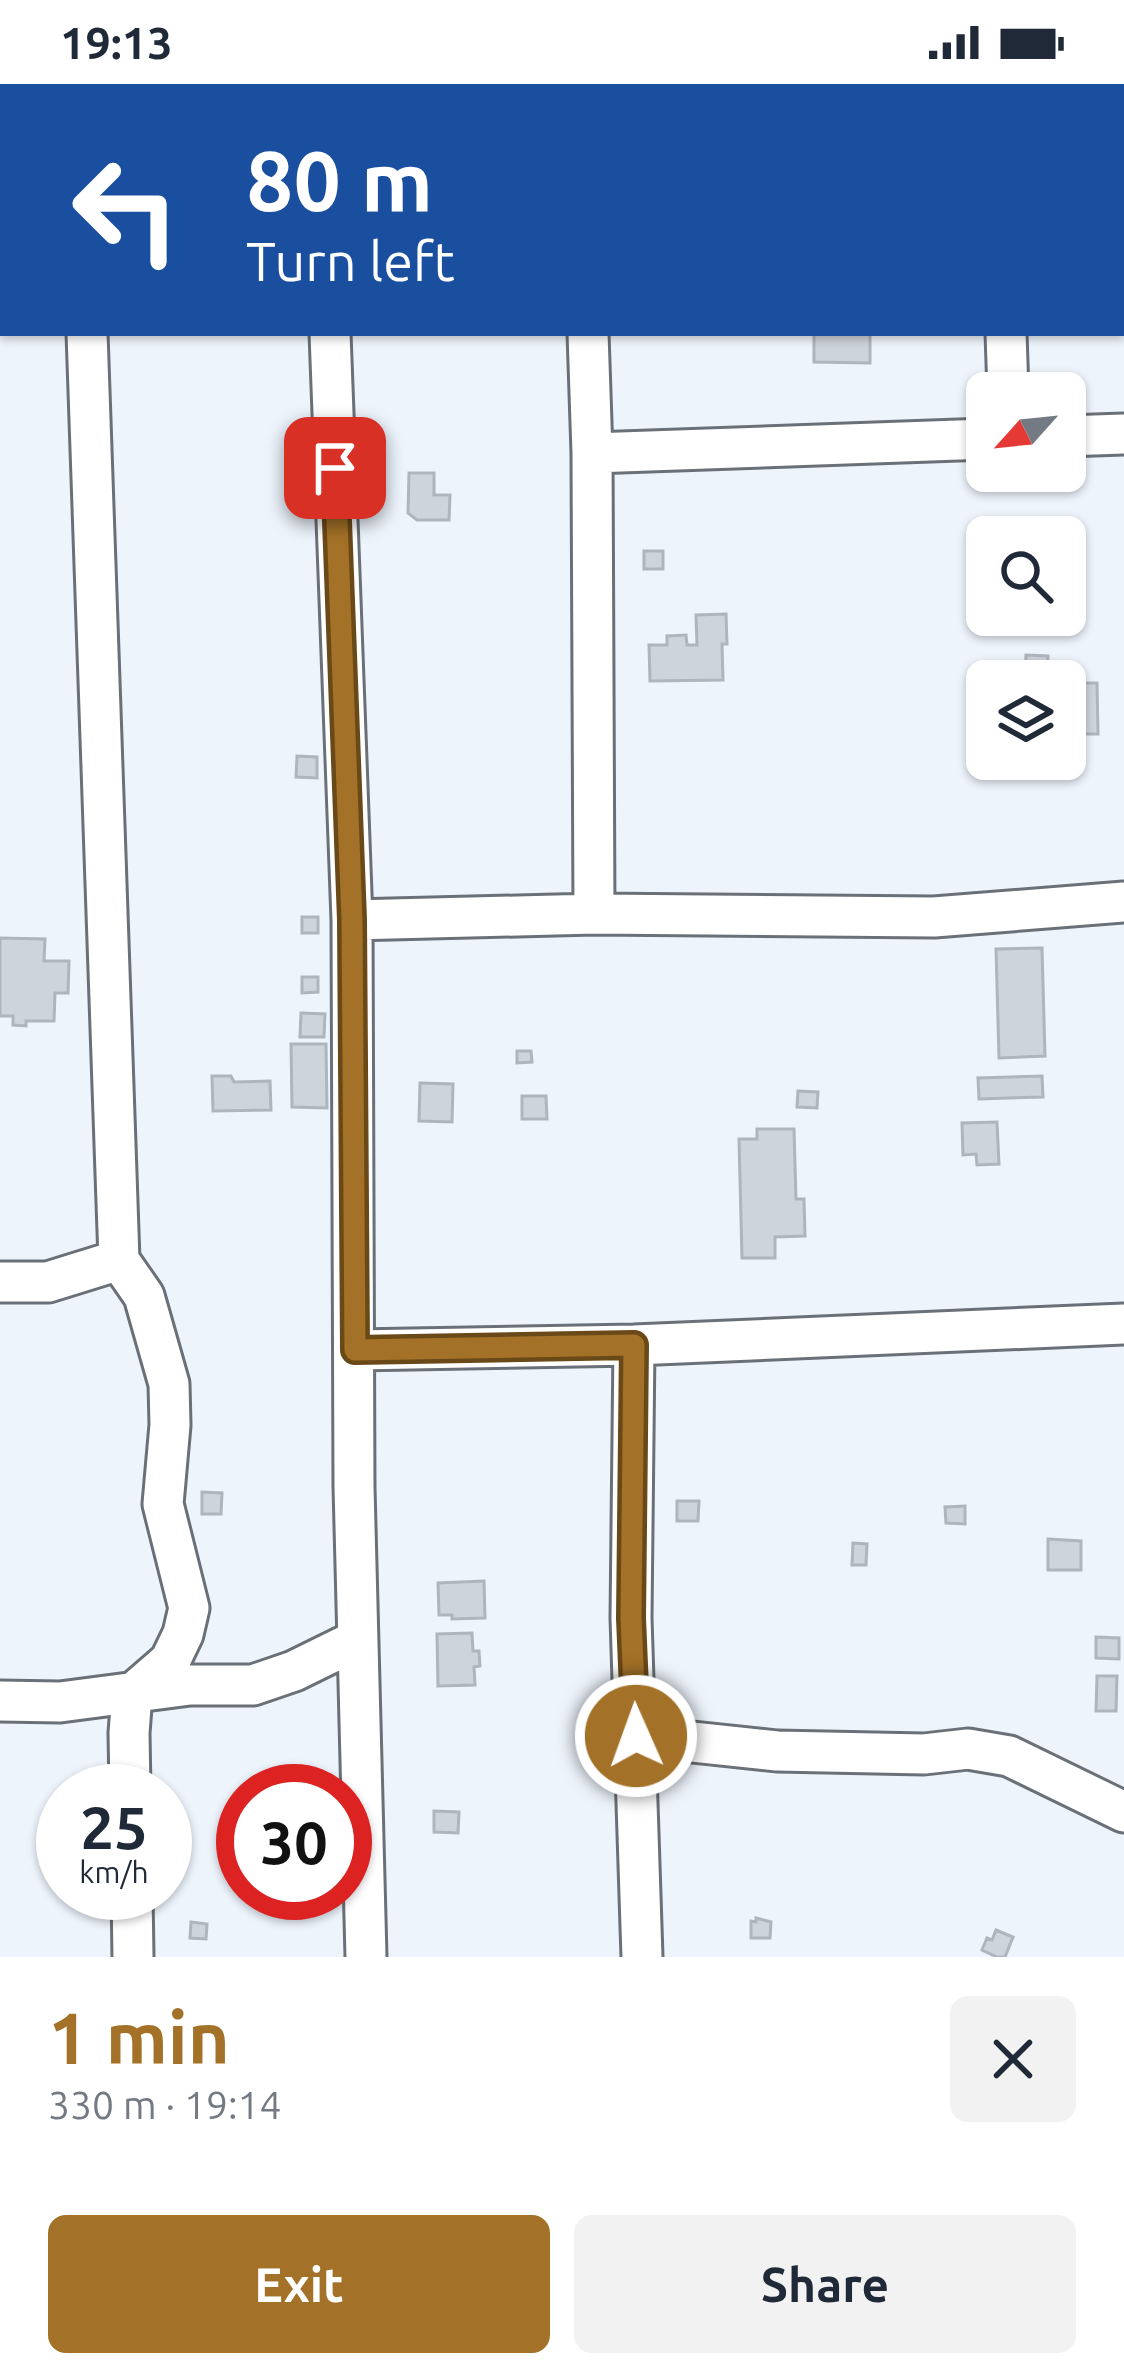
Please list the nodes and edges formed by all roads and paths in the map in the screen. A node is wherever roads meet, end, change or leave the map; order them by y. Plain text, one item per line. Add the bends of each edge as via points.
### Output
1 (87, 336) edge
2 (330, 336) edge
3 (589, 336) edge
4 (1006, 336) edge
5 (1007, 372) edge
6 (1124, 434) edge
7 (1086, 435) edge
8 (966, 440) edge
9 (592, 453) junction
10 (1124, 902) edge
11 (594, 914) junction
12 (352, 920) junction
13 (119, 1260) junction
14 (0, 1282) edge
15 (1124, 1324) edge
16 (634, 1345) junction
17 (355, 1350) junction
18 (358, 1640) junction
19 (132, 1694) junction
20 (0, 1702) edge
21 (636, 1736) junction
22 (130, 1764) edge
23 (1124, 1812) edge
24 (132, 1920) edge
25 (133, 1957) edge
26 (366, 1957) edge
27 (642, 1957) edge

1 - 13 street
2 - 12 street
3 - 9 street
4 - 5 street
6 - 7 street
8 - 9 street
9 - 11 street
10 - 11 street via 934,917
11 - 12 street
12 - 17 street
13 - 14 street via 48,1282
13 - 19 street via 144,1296 170,1384 163,1504 189,1608 170,1660
15 - 16 street
16 - 17 street
16 - 21 street
17 - 18 street
18 - 19 street via 253,1685
18 - 26 street
19 - 20 street
19 - 22 street
21 - 23 street via 777,1751 968,1749 1009,1756
21 - 27 street
24 - 25 street

